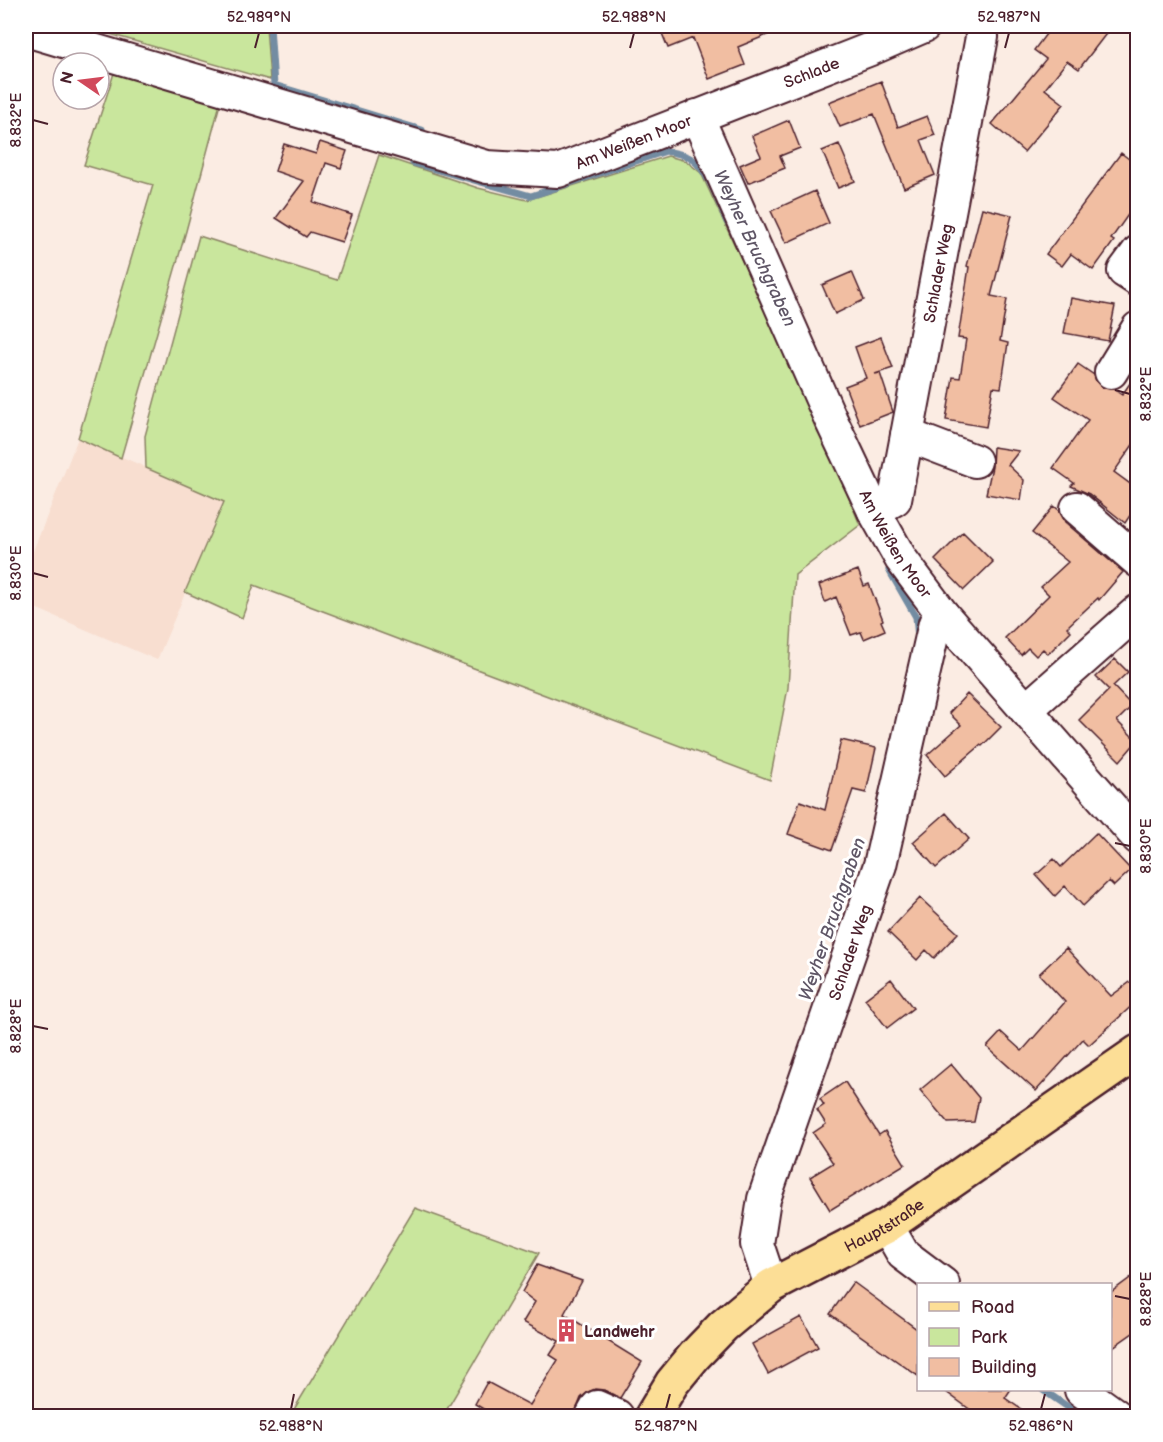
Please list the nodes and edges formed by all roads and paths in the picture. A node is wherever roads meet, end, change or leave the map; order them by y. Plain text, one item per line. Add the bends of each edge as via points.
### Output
1 (924, 26) edge
2 (981, 26) edge
3 (26, 30) edge
4 (869, 37) edge
5 (697, 116) junction
6 (1137, 252) edge
7 (1137, 280) edge
8 (1137, 328) edge
9 (1111, 372) dead end
10 (907, 435) junction
11 (975, 461) dead end
12 (1077, 508) dead end
13 (874, 511) junction
14 (1137, 561) edge
15 (1137, 611) edge
16 (943, 615) junction
17 (1026, 710) junction
18 (1137, 838) edge
19 (1137, 1052) edge
20 (887, 1226) junction
21 (942, 1283) edge
22 (771, 1286) junction
23 (1084, 1391) edge
24 (592, 1416) edge
25 (617, 1416) edge
26 (652, 1416) edge
27 (1118, 1416) edge

1 - 4 street, Schlade
2 - 10 street, Schlader Weg
3 - 5 street, Am Weißen Moor via 487,167 558,171
4 - 5 street, Schlade
5 - 13 street, Am Weißen Moor
6 - 7 street via 1124,271
8 - 9 street
10 - 11 street
10 - 13 street, Schlader Weg via 895,499
12 - 14 street
13 - 16 street, Am Weißen Moor via 901,560
15 - 17 street
16 - 17 street, Am Weißen Moor
16 - 22 street, Schlader Weg via 935,623 880,865 764,1199 758,1244
17 - 18 street, Am Weißen Moor
19 - 20 main road, Hauptstraße
20 - 21 street via 903,1254
20 - 22 main road, Hauptstraße
22 - 26 main road, Hauptstraße via 695,1354
23 - 27 street
24 - 25 street via 597,1407

